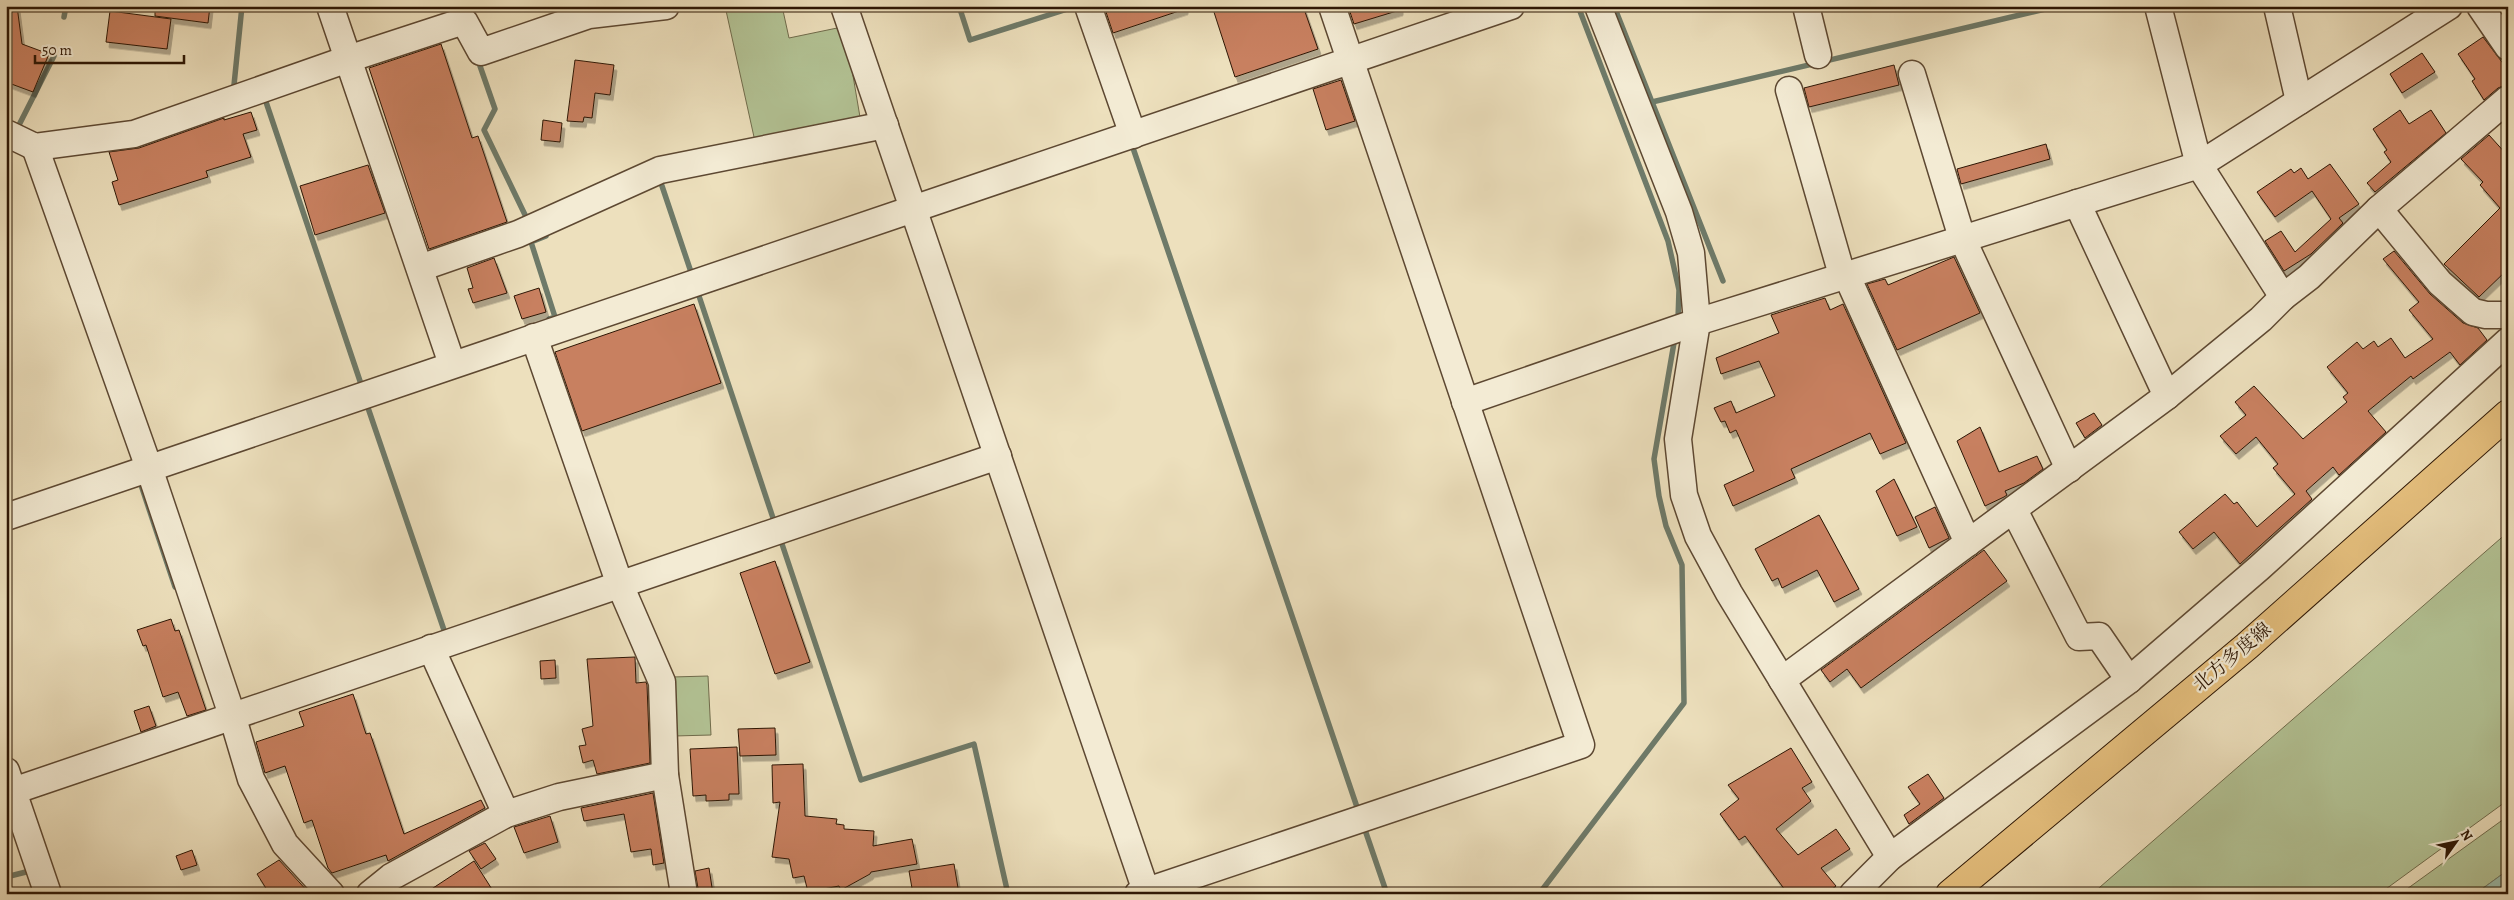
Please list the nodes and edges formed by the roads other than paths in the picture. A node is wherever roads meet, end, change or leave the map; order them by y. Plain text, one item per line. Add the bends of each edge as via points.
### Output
1 (330, 6) edge
2 (666, 6) edge
3 (844, 6) edge
4 (1088, 6) edge
5 (1332, 6) edge
6 (1511, 6) edge
7 (1598, 6) edge
8 (1806, 6) edge
9 (2158, 6) edge
10 (2277, 6) edge
11 (2449, 6) edge
12 (2480, 6) edge
13 (2508, 47) edge
14 (1818, 56) dead end
15 (348, 59) junction
16 (1350, 61) junction
17 (1912, 74) dead end
18 (1789, 90) dead end
19 (2508, 99) edge
20 (2299, 101) junction
21 (885, 125) junction
22 (7, 135) edge
23 (1132, 135) junction
24 (35, 147) junction
25 (2199, 165) junction
26 (2077, 203) junction
27 (914, 209) junction
28 (2379, 209) junction
29 (1962, 238) junction
30 (420, 268) junction
31 (1844, 275) junction
32 (2283, 297) junction
33 (2508, 315) edge
34 (1697, 322) junction
35 (534, 337) junction
36 (2508, 340) edge
37 (452, 364) junction
38 (2167, 396) junction
39 (1466, 402) junction
40 (2508, 414) edge
41 (998, 456) junction
42 (149, 468) junction
43 (2069, 469) junction
44 (2014, 510) junction
45 (6, 517) edge
46 (1968, 543) junction
47 (620, 585) junction
48 (431, 648) junction
49 (1782, 680) junction
50 (2129, 680) junction
51 (232, 715) junction
52 (666, 775) junction
53 (10, 781) edge
54 (506, 814) junction
55 (1890, 857) junction
56 (1144, 893) edge
57 (48, 894) edge
58 (331, 894) edge
59 (370, 894) edge
60 (684, 894) edge
61 (1853, 894) edge
62 (1950, 894) edge

1 - 15 street
2 - 15 street via 589,15 481,52 464,22
3 - 21 street
4 - 23 street
5 - 16 street
6 - 16 street
7 - 34 street via 1679,212 1691,253
8 - 14 street
9 - 25 street
10 - 20 street
11 - 20 street
12 - 13 street
15 - 24 street via 134,134
15 - 30 street
16 - 23 street
16 - 39 street
17 - 29 street
18 - 31 street
19 - 28 street
20 - 25 street
21 - 27 street
21 - 30 street via 660,170 518,234
22 - 24 street
23 - 27 street
24 - 42 street
25 - 26 street
25 - 32 street
26 - 29 street
26 - 38 street
27 - 35 street
27 - 41 street
28 - 32 street via 2309,277
28 - 33 street via 2440,283 2473,312
29 - 31 street
29 - 43 street
30 - 37 street
31 - 34 street
31 - 46 street
32 - 38 street via 2261,320
34 - 39 street
34 - 49 street via 1678,439 1684,495 1703,544
35 - 37 street
35 - 47 street
36 - 50 street via 2259,568
37 - 42 street
38 - 43 street
39 - 56 street via 1581,745
40 - 62 main road, 北方多度線 via 2246,646
41 - 47 street
41 - 56 street
42 - 45 street
42 - 51 street
43 - 44 street
44 - 46 street
44 - 50 street via 2079,637 2099,636
46 - 49 street
47 - 48 street
47 - 52 street via 662,682
48 - 51 street
48 - 54 street
49 - 55 street
50 - 55 street
51 - 53 street
51 - 58 street via 251,779 285,844
52 - 54 street via 559,797
52 - 60 street
53 - 57 street
54 - 59 street via 391,877
55 - 61 street

